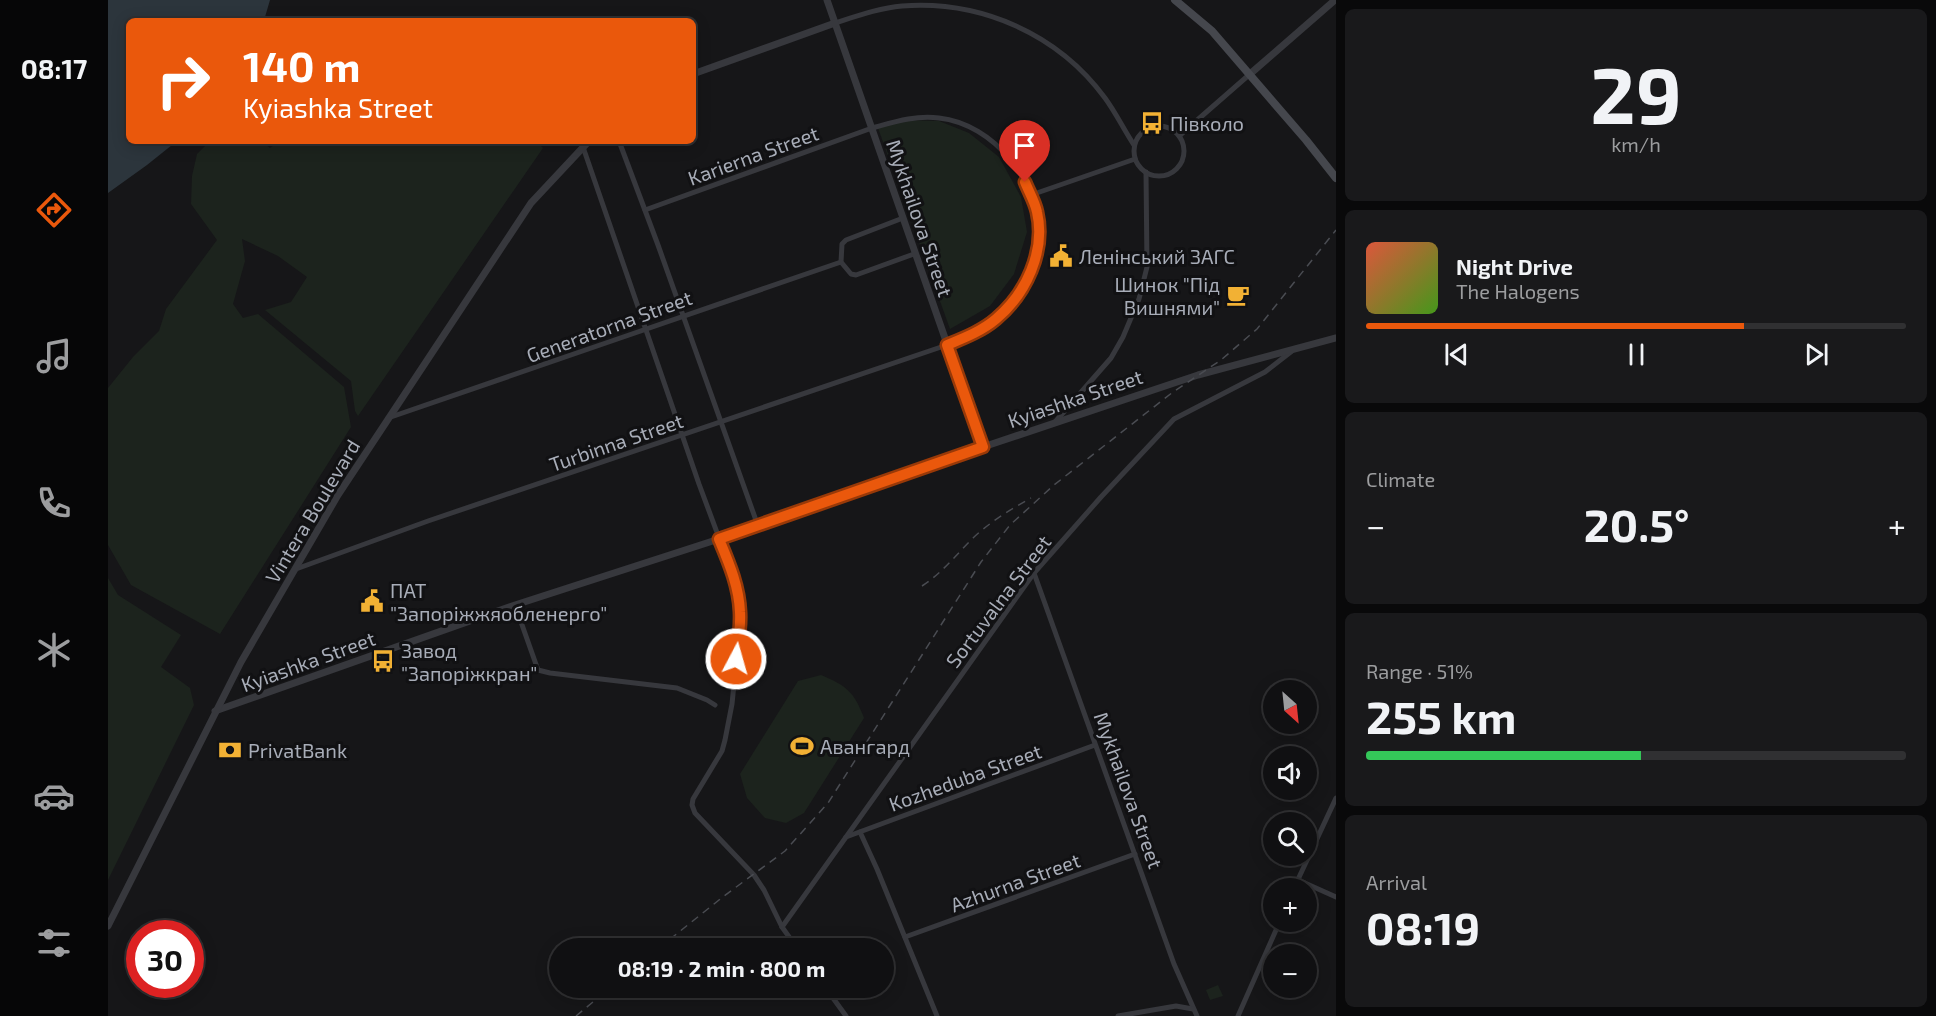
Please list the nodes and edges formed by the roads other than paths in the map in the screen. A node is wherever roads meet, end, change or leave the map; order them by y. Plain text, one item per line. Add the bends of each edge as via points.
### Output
1 (827, 0) edge
2 (1175, 0) edge
3 (1335, 0) edge
4 (835, 23) junction
5 (696, 73) edge
6 (1250, 74) junction
7 (872, 128) junction
8 (1179, 136) junction
9 (586, 144) edge
10 (620, 144) edge
11 (1134, 145) junction
12 (583, 147) junction
13 (1135, 159) junction
14 (1146, 172) junction
15 (1336, 178) edge
16 (1031, 195) junction
17 (645, 210) junction
18 (903, 218) junction
19 (914, 255) junction
20 (841, 262) junction
21 (683, 315) junction
22 (645, 328) junction
23 (1336, 339) edge
24 (947, 345) junction
25 (1293, 350) junction
26 (387, 419) junction
27 (722, 422) junction
28 (1054, 423) junction
29 (682, 435) junction
30 (983, 447) junction
31 (758, 526) junction
32 (719, 539) junction
33 (294, 569) junction
34 (1034, 573) junction
35 (515, 605) junction
36 (715, 705) dead end
37 (215, 711) junction
38 (1095, 745) junction
39 (1336, 798) edge
40 (860, 832) junction
41 (846, 837) junction
42 (1135, 854) junction
43 (1299, 878) edge
44 (1317, 888) edge
45 (1336, 897) edge
46 (108, 926) edge
47 (782, 927) junction
48 (1275, 932) edge
49 (904, 937) junction
50 (790, 938) edge
51 (833, 998) edge
52 (1193, 1009) junction
53 (846, 1016) edge
54 (937, 1016) edge
55 (1118, 1016) edge
56 (1197, 1016) edge
57 (1238, 1016) edge

1 - 4 street, Mykhailova Street
2 - 6 main road via 1212,31
3 - 6 street
4 - 5 street
4 - 7 street, Mykhailova Street
4 - 11 street via 902,6 966,9 1004,18 1035,34 1074,63 1106,98
6 - 8 street
6 - 15 main road
7 - 16 street, Karierna Street via 923,117 966,126 1010,158
7 - 17 street, Karierna Street
7 - 18 street, Mykhailova Street
8 - 11 street via 1169,128 1155,126 1141,132
8 - 14 street via 1184,152 1178,166 1165,175
9 - 12 street, Vintera Boulevard
10 - 17 street
11 - 13 street
12 - 22 street
12 - 26 street, Vintera Boulevard via 531,203
13 - 14 street
13 - 16 street
14 - 28 street via 1147,267 1139,299 1111,358
16 - 24 street, Turbinna Street via 1039,238 1026,284 995,320
17 - 21 street
18 - 19 street, Mykhailova Street
18 - 20 street via 846,240 842,244
19 - 20 street via 856,275
19 - 24 street, Mykhailova Street
20 - 21 street, Generatorna Street
21 - 22 street, Generatorna Street
21 - 27 street
22 - 26 street, Generatorna Street
22 - 29 street
23 - 25 street, Kyiashka Street
24 - 27 street, Turbinna Street
24 - 30 street, Mykhailova Street
25 - 28 street, Kyiashka Street via 1198,375
25 - 34 street, Sortuvalna Street via 1265,372 1174,420
26 - 33 street, Vintera Boulevard
27 - 29 street, Turbinna Street
27 - 31 street
28 - 30 street, Kyiashka Street
29 - 32 street
29 - 33 street, Turbinna Street
30 - 31 street, Kyiashka Street
31 - 32 street, Kyiashka Street
32 - 35 street, Kyiashka Street
32 - 47 street via 738,589 741,614 732,704 722,751 692,805 695,813 754,875
33 - 37 street, Vintera Boulevard
34 - 38 street, Mykhailova Street
34 - 41 street, Sortuvalna Street
35 - 36 street via 538,670 677,688
35 - 37 street, Kyiashka Street
37 - 46 street, Vintera Boulevard
38 - 40 street, Kozheduba Street
38 - 42 street, Mykhailova Street
39 - 43 street
40 - 41 street, Kozheduba Street
40 - 49 street
41 - 47 street, Sortuvalna Street
42 - 49 street, Azhurna Street
42 - 52 street, Mykhailova Street
44 - 45 street
47 - 50 street
48 - 57 street
49 - 54 street
51 - 53 street
52 - 55 street via 1176,1006
52 - 56 street, Mykhailova Street

